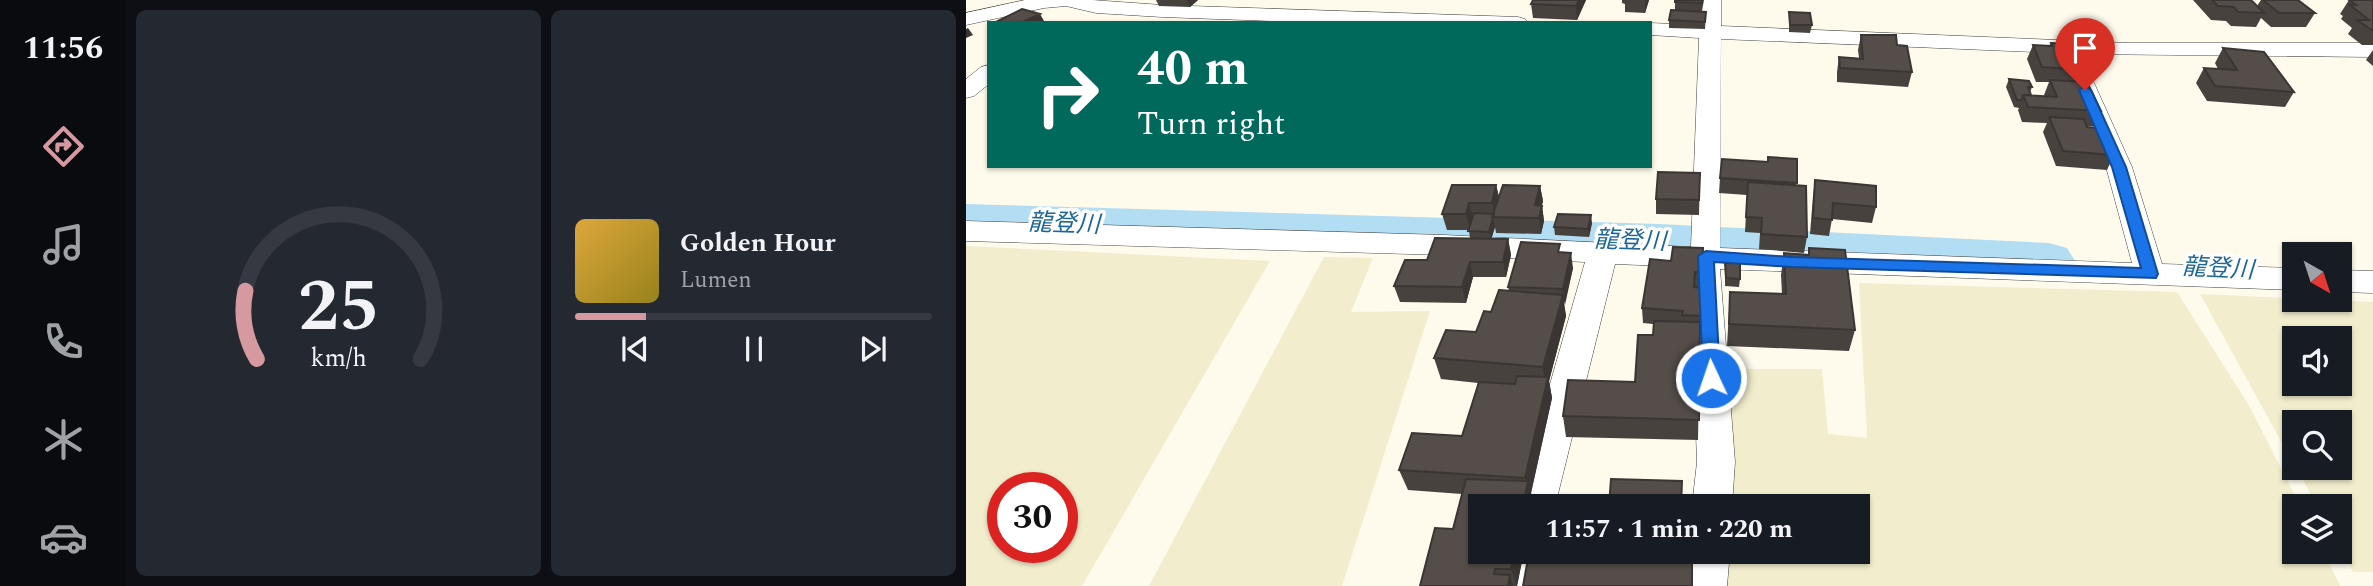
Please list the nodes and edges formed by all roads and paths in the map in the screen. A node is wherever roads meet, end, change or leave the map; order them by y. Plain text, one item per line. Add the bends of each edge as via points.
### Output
1 (1711, 0) edge
2 (1091, 6) junction
3 (1205, 6) edge
4 (966, 19) edge
5 (1055, 21) edge
6 (1481, 21) edge
7 (1652, 29) edge
8 (1710, 33) junction
9 (2067, 47) junction
10 (2373, 50) edge
11 (987, 74) edge
12 (966, 91) edge
13 (966, 231) edge
14 (1603, 252) junction
15 (1706, 256) junction
16 (2150, 274) junction
17 (2282, 279) edge
18 (2352, 281) edge
19 (2373, 282) edge
20 (1538, 494) edge
21 (1713, 494) edge
22 (1525, 564) edge
23 (1708, 564) edge
24 (1521, 586) edge
25 (1706, 586) edge

1 - 8 street
2 - 3 street
2 - 4 street via 1066,0 1044,2
2 - 5 street
3 - 6 street
7 - 8 street
8 - 9 street
8 - 15 street
9 - 10 street
9 - 16 street via 2119,167
11 - 12 street
13 - 14 street
14 - 15 street
14 - 20 street
15 - 16 street
15 - 21 street via 1716,462
16 - 17 street
18 - 19 street
22 - 24 street
23 - 25 street

